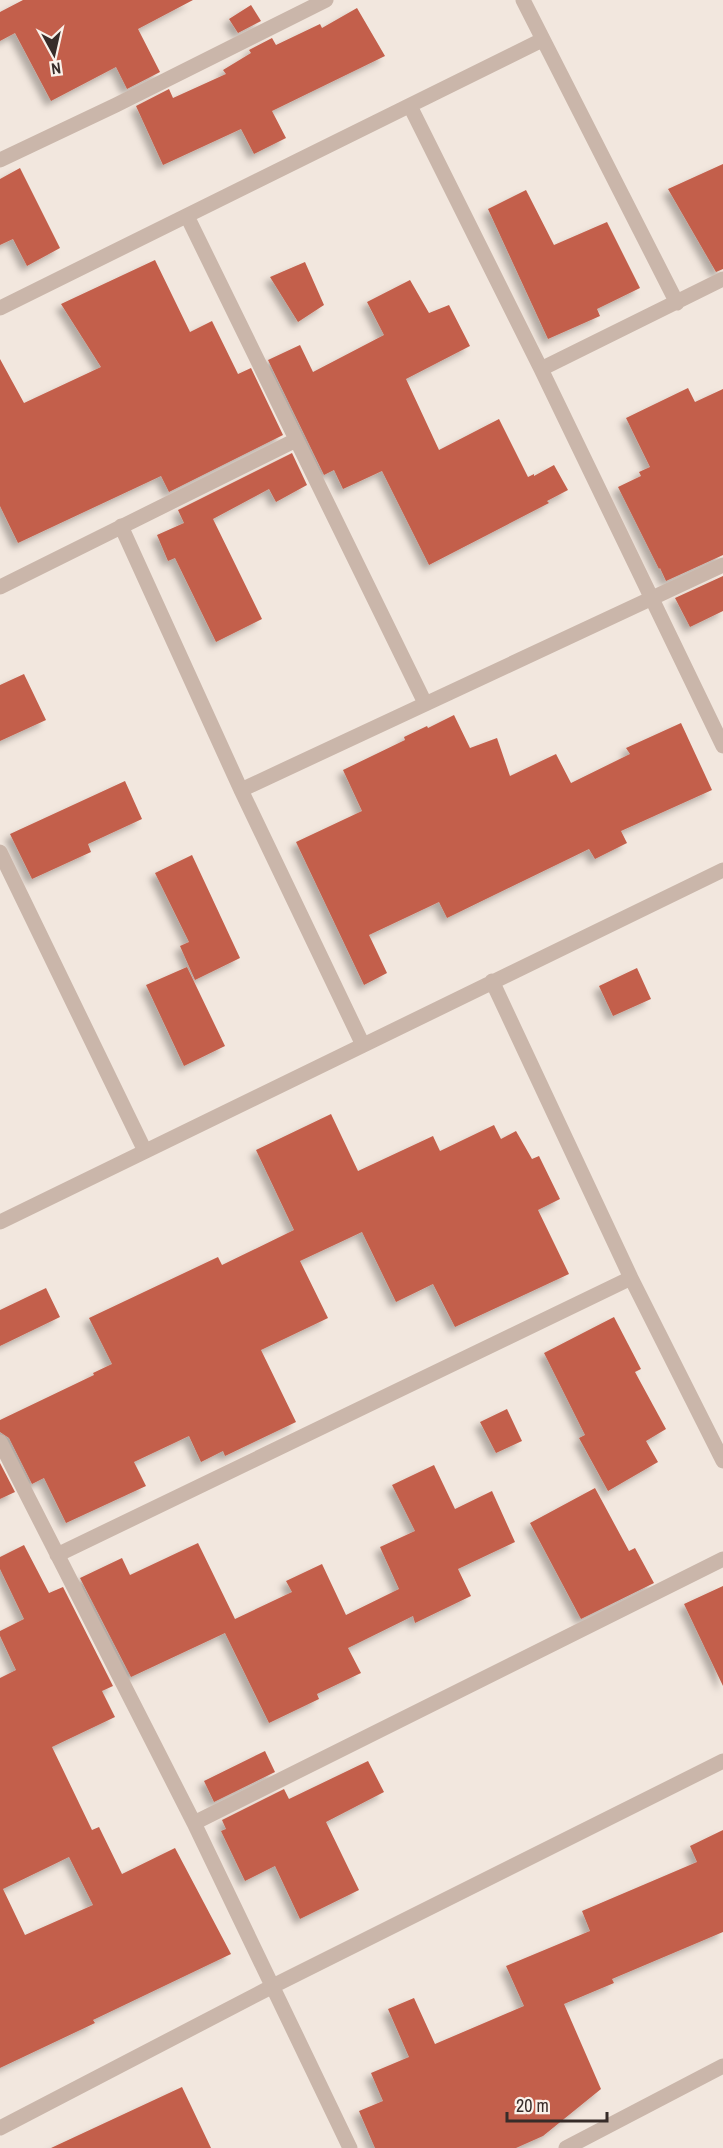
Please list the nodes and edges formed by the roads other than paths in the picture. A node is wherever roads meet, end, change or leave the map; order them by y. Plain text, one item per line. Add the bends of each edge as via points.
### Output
1 (326, 0) edge
2 (523, 0) edge
3 (542, 40) junction
4 (410, 106) junction
5 (0, 160) edge
6 (187, 216) junction
7 (723, 279) edge
8 (677, 303) junction
9 (0, 308) edge
10 (540, 369) junction
11 (296, 440) junction
12 (122, 526) junction
13 (723, 565) edge
14 (0, 587) edge
15 (652, 599) junction
16 (425, 703) junction
17 (723, 746) edge
18 (241, 790) junction
19 (0, 852) edge
20 (723, 870) edge
21 (492, 981) junction
22 (363, 1045) junction
23 (145, 1151) junction
24 (0, 1222) edge
25 (631, 1278) junction
26 (0, 1442) edge
27 (723, 1461) edge
28 (57, 1555) junction
29 (723, 1559) edge
30 (723, 1761) edge
31 (194, 1823) junction
32 (273, 1986) junction
33 (723, 2066) edge
34 (0, 2128) edge
35 (350, 2148) edge
36 (566, 2148) edge

1 - 5 street
2 - 3 street
3 - 4 street
3 - 8 street
4 - 6 street
4 - 10 street
6 - 9 street
6 - 11 street
7 - 8 street
8 - 10 street
10 - 15 street
11 - 12 street
11 - 16 street
12 - 14 street
12 - 18 street
13 - 15 street
15 - 16 street
15 - 17 street
16 - 18 street
18 - 22 street
19 - 23 street
20 - 21 street
21 - 22 street
21 - 25 street
22 - 23 street
23 - 24 street
25 - 27 street
25 - 28 street
26 - 28 street
28 - 31 street
29 - 31 street
30 - 32 street
31 - 32 street
32 - 34 street
32 - 35 street
33 - 36 street

